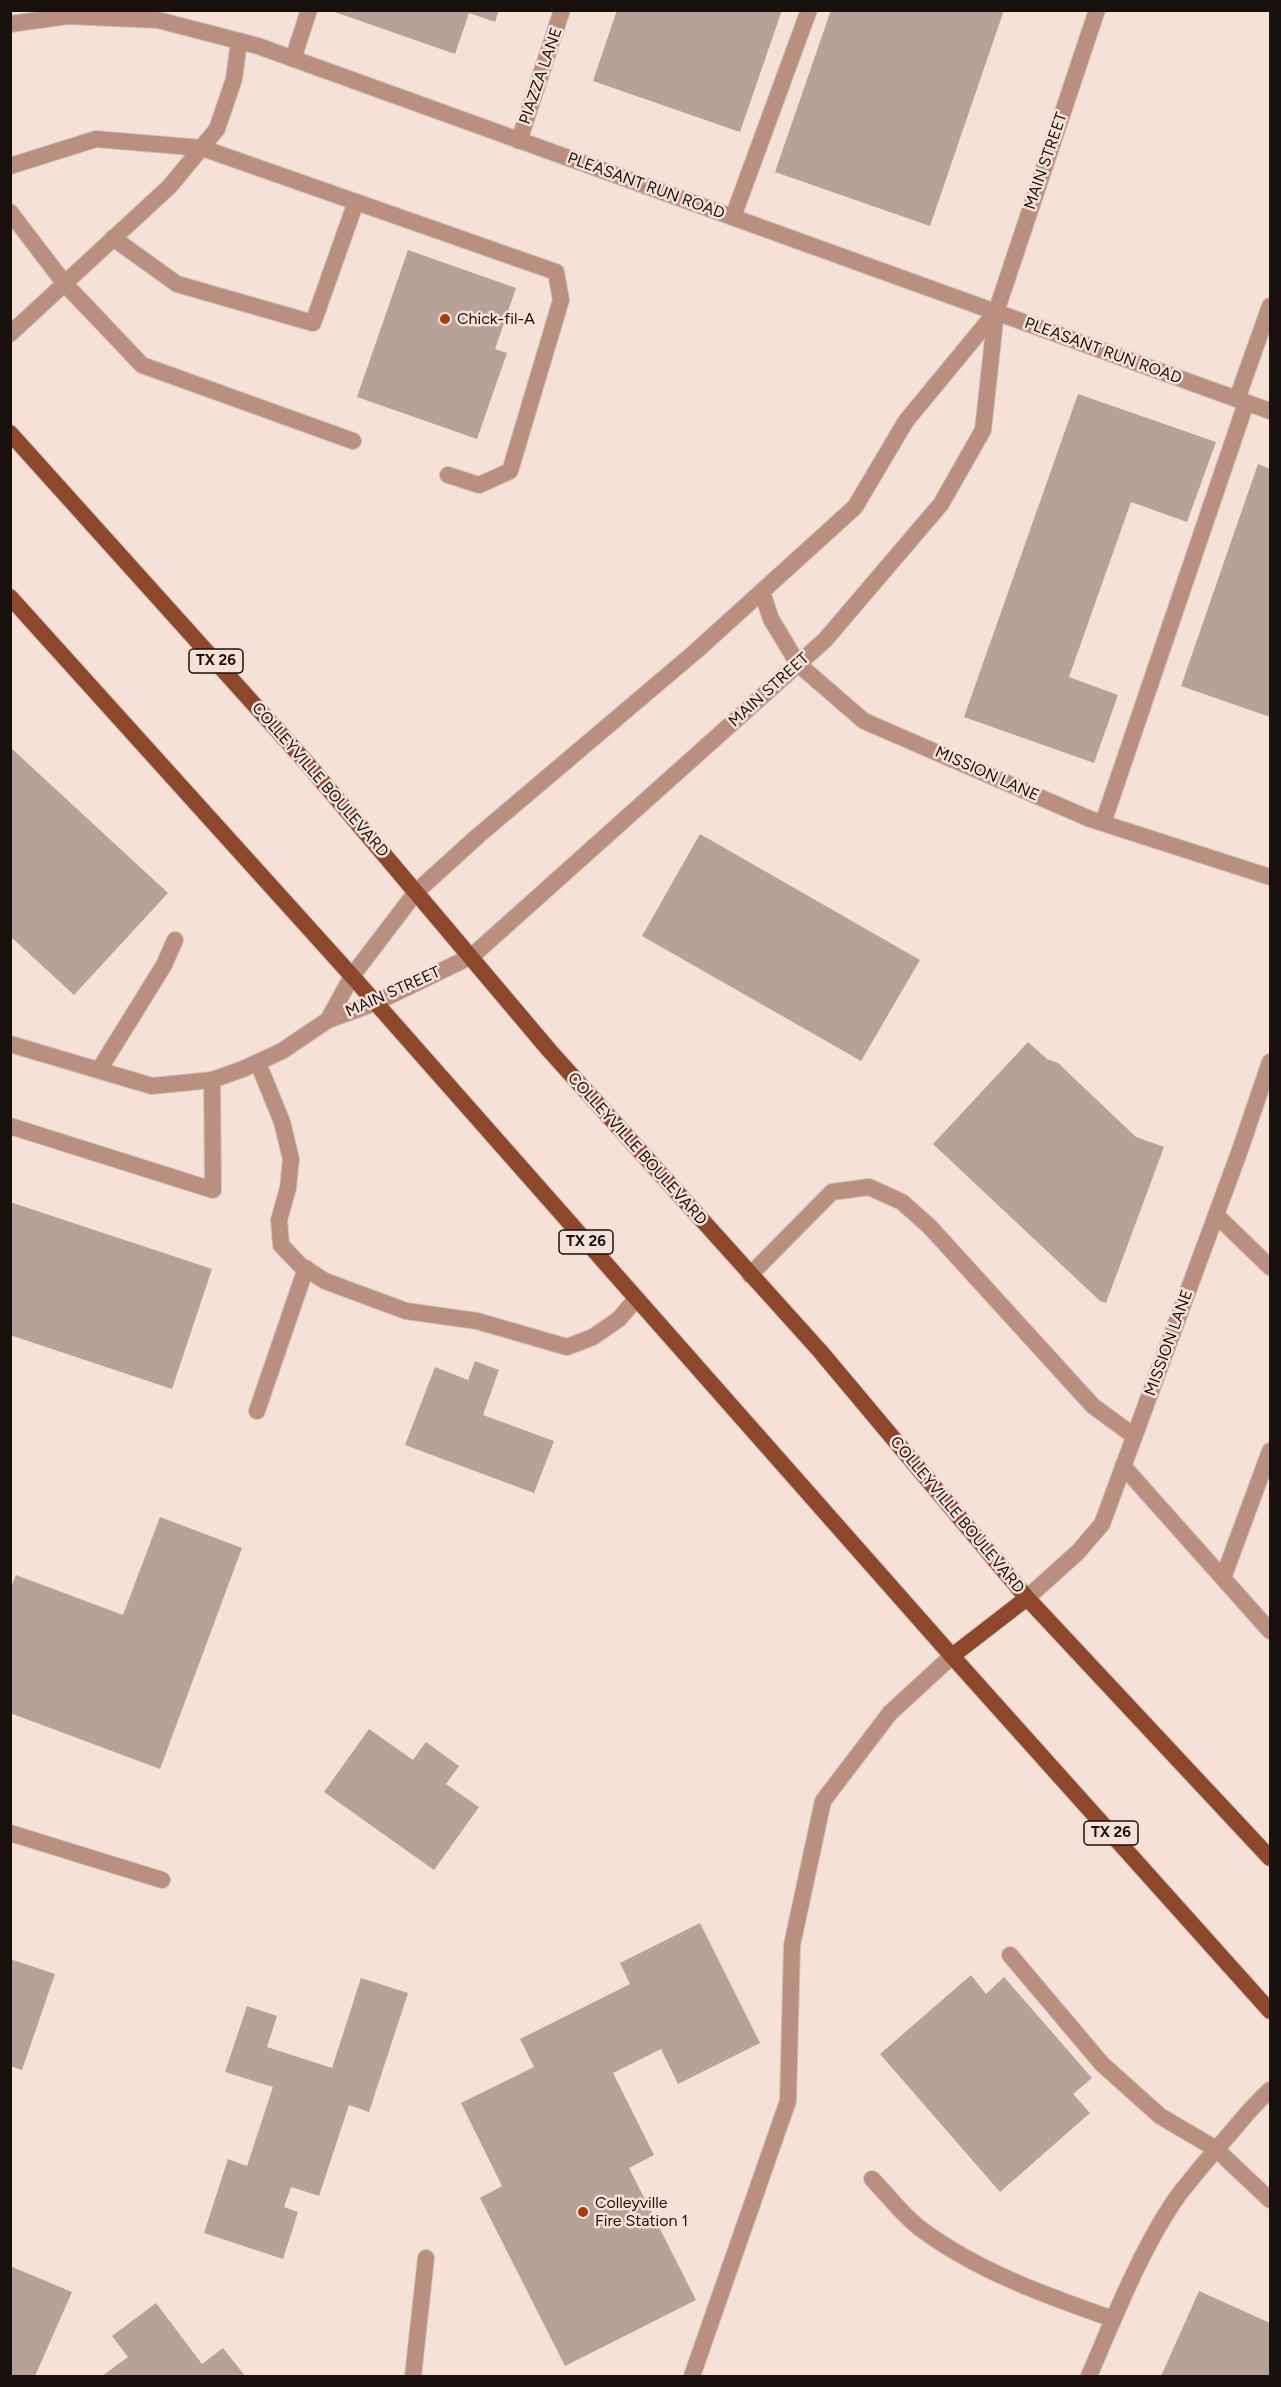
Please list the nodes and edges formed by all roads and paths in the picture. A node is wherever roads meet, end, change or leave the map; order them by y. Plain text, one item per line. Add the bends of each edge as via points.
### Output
1 (309, 10) edge
2 (562, 10) edge
3 (809, 10) edge
4 (1097, 10) edge
5 (13, 20) edge
6 (239, 41) junction
7 (293, 59) junction
8 (519, 141) junction
9 (202, 148) junction
10 (10, 166) edge
11 (356, 202) junction
12 (10, 212) edge
13 (733, 217) junction
14 (113, 238) junction
15 (65, 284) junction
16 (1270, 306) edge
17 (996, 312) junction
18 (10, 334) edge
19 (1242, 401) junction
20 (1270, 411) edge
21 (10, 433) edge
22 (353, 441) dead end
23 (448, 475) dead end
24 (762, 592) junction
25 (10, 597) edge
26 (798, 664) junction
27 (1103, 823) junction
28 (1270, 877) edge
29 (416, 892) junction
30 (175, 940) dead end
31 (472, 956) junction
32 (352, 976) junction
33 (375, 1003) junction
34 (328, 1020) junction
35 (10, 1044) edge
36 (1270, 1062) edge
37 (258, 1064) junction
38 (99, 1070) junction
39 (212, 1080) junction
40 (10, 1126) edge
41 (1216, 1215) junction
42 (1270, 1267) edge
43 (306, 1268) junction
44 (750, 1275) junction
45 (636, 1299) junction
46 (257, 1411) dead end
47 (1134, 1436) junction
48 (1270, 1451) edge
49 (1123, 1466) junction
50 (1223, 1578) junction
51 (1027, 1598) junction
52 (1270, 1631) edge
53 (952, 1656) junction
54 (10, 1833) edge
55 (1270, 1858) edge
56 (162, 1880) dead end
57 (1010, 1955) dead end
58 (1270, 2011) edge
59 (1270, 2090) edge
60 (1216, 2149) junction
61 (872, 2179) dead end
62 (1270, 2200) edge
63 (426, 2259) dead end
64 (1113, 2319) junction
65 (413, 2376) edge
66 (692, 2376) edge
67 (1089, 2376) edge

1 - 7 street
2 - 8 street, PIAZZA LANE
3 - 13 street
4 - 17 street, MAIN STREET
5 - 6 street, PLEASANT RUN ROAD via 68,16 158,20
6 - 7 street, PLEASANT RUN ROAD
6 - 9 street via 234,79 217,129
7 - 8 street, PLEASANT RUN ROAD
8 - 13 street, PLEASANT RUN ROAD
9 - 10 street via 96,139
9 - 11 street
9 - 14 street via 170,186
11 - 14 street via 313,323 177,284
11 - 23 street via 556,272 561,300 510,471 479,485
12 - 15 street
13 - 17 street, PLEASANT RUN ROAD
14 - 15 street
15 - 18 street
15 - 22 street via 142,365
16 - 19 street
17 - 19 street, PLEASANT RUN ROAD
17 - 24 street, MAIN STREET via 906,421 855,507
17 - 26 street, MAIN STREET via 983,430 978,440 941,504 825,640
19 - 20 street, PLEASANT RUN ROAD
19 - 27 street
21 - 29 main road, COLLEYVILLE BOULEVARD / TX 26 via 305,761
24 - 26 street, MISSION LANE via 771,619
24 - 29 street, MAIN STREET
25 - 32 main road, TX 26
26 - 27 street, MISSION LANE via 864,721
26 - 31 street, MAIN STREET
27 - 28 street, MISSION LANE
29 - 31 main road, COLLEYVILLE BOULEVARD / TX 26
29 - 32 street, MAIN STREET
30 - 38 street via 164,965
31 - 33 street, MAIN STREET
31 - 44 main road, COLLEYVILLE BOULEVARD / TX 26 via 549,1050
32 - 33 main road, TX 26
32 - 34 street, MAIN STREET
33 - 34 street, MAIN STREET
33 - 45 main road, TX 26
34 - 37 street
35 - 38 street
36 - 41 street, MISSION LANE
37 - 39 street
37 - 43 street via 282,1122 291,1159 279,1220 281,1245
38 - 39 street via 152,1086
39 - 40 street via 213,1190
41 - 42 street
41 - 47 street, MISSION LANE
43 - 45 street via 325,1281 406,1311 477,1321 567,1347 602,1331
43 - 46 street
44 - 47 street via 832,1192 868,1187 902,1202 930,1227 1093,1406
44 - 51 main road, COLLEYVILLE BOULEVARD / TX 26 via 820,1351
45 - 53 main road, TX 26
47 - 49 street, MISSION LANE
48 - 50 street
49 - 50 street
49 - 51 street, MISSION LANE via 1102,1524 1078,1552
50 - 52 street
51 - 53 main road
51 - 55 main road, COLLEYVILLE BOULEVARD / TX 26
53 - 58 main road, TX 26
53 - 66 street via 890,1713 823,1801 792,1945 788,2101
54 - 56 street
57 - 60 street via 1102,2064 1160,2116
59 - 60 street
60 - 62 street
60 - 64 street via 1157,2230
61 - 64 street via 919,2228 971,2261 1057,2300
63 - 65 street
64 - 67 street

